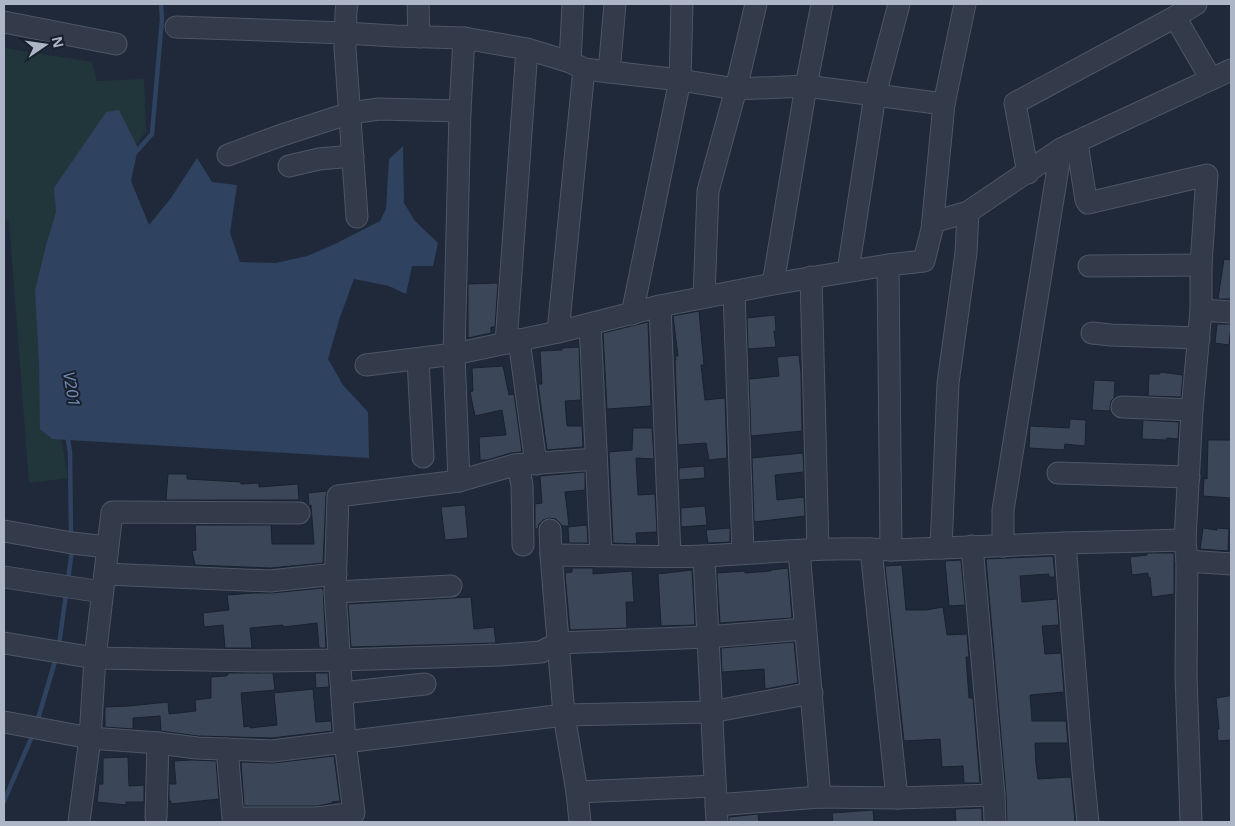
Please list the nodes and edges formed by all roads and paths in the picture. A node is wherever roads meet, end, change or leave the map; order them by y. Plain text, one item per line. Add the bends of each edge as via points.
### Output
1 (347, 4) edge
2 (418, 4) edge
3 (573, 4) edge
4 (615, 4) edge
5 (682, 4) edge
6 (756, 4) edge
7 (822, 4) edge
8 (899, 4) edge
9 (965, 4) edge
10 (1196, 4) edge
11 (1176, 17) junction
12 (4, 22) edge
13 (176, 27) dead end
14 (345, 32) junction
15 (419, 37) junction
16 (464, 38) junction
17 (116, 44) dead end
18 (528, 49) junction
19 (577, 65) junction
20 (1231, 70) edge
21 (609, 72) junction
22 (1211, 79) junction
23 (680, 80) junction
24 (806, 86) junction
25 (736, 89) junction
26 (875, 95) junction
27 (944, 104) junction
28 (460, 112) junction
29 (350, 113) junction
30 (1069, 146) junction
31 (228, 155) dead end
32 (353, 156) junction
33 (289, 166) dead end
34 (1028, 173) junction
35 (968, 212) junction
36 (357, 217) dead end
37 (933, 222) junction
38 (888, 265) junction
39 (1201, 265) junction
40 (1089, 266) dead end
41 (848, 271) junction
42 (811, 277) junction
43 (773, 284) junction
44 (734, 292) junction
45 (704, 297) junction
46 (660, 306) junction
47 (1201, 310) junction
48 (1231, 312) edge
49 (632, 314) junction
50 (590, 324) junction
51 (558, 332) junction
52 (1092, 333) dead end
53 (1199, 338) junction
54 (513, 342) junction
55 (454, 354) junction
56 (418, 358) junction
57 (366, 365) dead end
58 (1122, 407) dead end
59 (1192, 410) junction
60 (423, 457) dead end
61 (596, 459) junction
62 (527, 464) junction
63 (1058, 473) dead end
64 (1189, 477) junction
65 (459, 481) junction
66 (299, 513) dead end
67 (550, 530) dead end
68 (4, 531) edge
69 (1185, 540) junction
70 (1065, 543) junction
71 (523, 545) dead end
72 (107, 546) junction
73 (972, 546) junction
74 (1003, 546) junction
75 (941, 548) junction
76 (881, 549) junction
77 (808, 550) junction
78 (743, 553) junction
79 (551, 555) junction
80 (601, 555) junction
81 (670, 556) junction
82 (704, 556) junction
83 (1187, 561) junction
84 (1231, 564) edge
85 (4, 577) edge
86 (104, 583) junction
87 (336, 583) junction
88 (451, 586) dead end
89 (805, 629) junction
90 (707, 637) junction
91 (4, 643) edge
92 (558, 643) junction
93 (95, 658) junction
94 (340, 660) junction
95 (425, 684) dead end
96 (342, 693) junction
97 (812, 693) junction
98 (711, 712) junction
99 (564, 715) junction
100 (4, 722) edge
101 (90, 738) junction
102 (345, 742) junction
103 (158, 743) junction
104 (227, 749) junction
105 (577, 792) junction
106 (994, 795) junction
107 (820, 797) junction
108 (897, 798) junction
109 (716, 804) edge
110 (156, 817) dead end
111 (318, 820) edge
112 (79, 822) edge
113 (580, 822) edge
114 (995, 822) edge
115 (1088, 822) edge
116 (1191, 822) edge

1 - 14 street
2 - 15 street
3 - 19 street
4 - 21 street
5 - 23 street
6 - 25 street
7 - 24 street
8 - 26 street
9 - 27 street
10 - 11 street
11 - 22 street
11 - 34 street via 1016,103
12 - 17 street
13 - 14 street
14 - 15 street
14 - 29 street
15 - 16 street
16 - 18 street
16 - 28 street
18 - 19 street
18 - 54 street
19 - 21 street
19 - 51 street
20 - 22 street
21 - 23 street
22 - 30 street
23 - 25 street
23 - 49 street
24 - 25 street
24 - 26 street
24 - 43 street
25 - 45 street via 708,191
26 - 27 street
26 - 41 street
27 - 37 street
28 - 29 street via 380,109
28 - 55 street
29 - 31 street
29 - 32 street
30 - 34 street
30 - 39 street via 1088,203 1207,175
30 - 74 street via 1003,510
32 - 33 street
32 - 36 street
34 - 35 street
35 - 37 street
35 - 75 street via 966,253 948,383
37 - 38 street via 924,261
38 - 41 street
38 - 76 street
39 - 40 street
39 - 47 street
41 - 42 street
42 - 43 street
42 - 77 street
43 - 44 street
44 - 45 street
44 - 78 street
45 - 46 street
46 - 49 street
46 - 81 street
47 - 48 street
47 - 53 street
49 - 50 street
50 - 51 street
50 - 61 street
51 - 54 street
52 - 53 street
53 - 59 street
54 - 55 street
54 - 62 street
55 - 56 street
55 - 65 street
56 - 57 street
56 - 60 street
58 - 59 street
59 - 64 street
61 - 62 street
61 - 80 street
62 - 65 street
62 - 71 street via 522,485
63 - 64 street
64 - 69 street
65 - 87 street via 338,496
66 - 72 street via 112,512
67 - 79 street
68 - 72 street
69 - 70 street
69 - 83 street
70 - 74 street
70 - 115 street
72 - 86 street
73 - 74 street
73 - 75 street
73 - 106 street
75 - 76 street
76 - 77 street
76 - 108 street
77 - 78 street
77 - 89 street
78 - 82 street
79 - 80 street
79 - 92 street
80 - 81 street
81 - 82 street
82 - 90 street
83 - 84 street
83 - 116 street via 1186,675
85 - 86 street via 67,586
86 - 87 street
86 - 93 street
87 - 88 street
87 - 94 street
89 - 90 street
89 - 97 street
90 - 92 street
90 - 98 street
91 - 93 street
92 - 94 street via 541,652 492,656
92 - 99 street
93 - 94 street
93 - 101 street
94 - 96 street
95 - 96 street
96 - 102 street
97 - 98 street
97 - 107 street
98 - 99 street
98 - 109 street
99 - 102 street
99 - 105 street
100 - 101 street
101 - 103 street
101 - 112 street
102 - 104 street via 272,751
102 - 111 street via 354,813
103 - 104 street
103 - 110 street
104 - 111 street via 233,818
105 - 109 street
105 - 113 street
106 - 108 street
106 - 114 street
107 - 108 street
107 - 109 street

